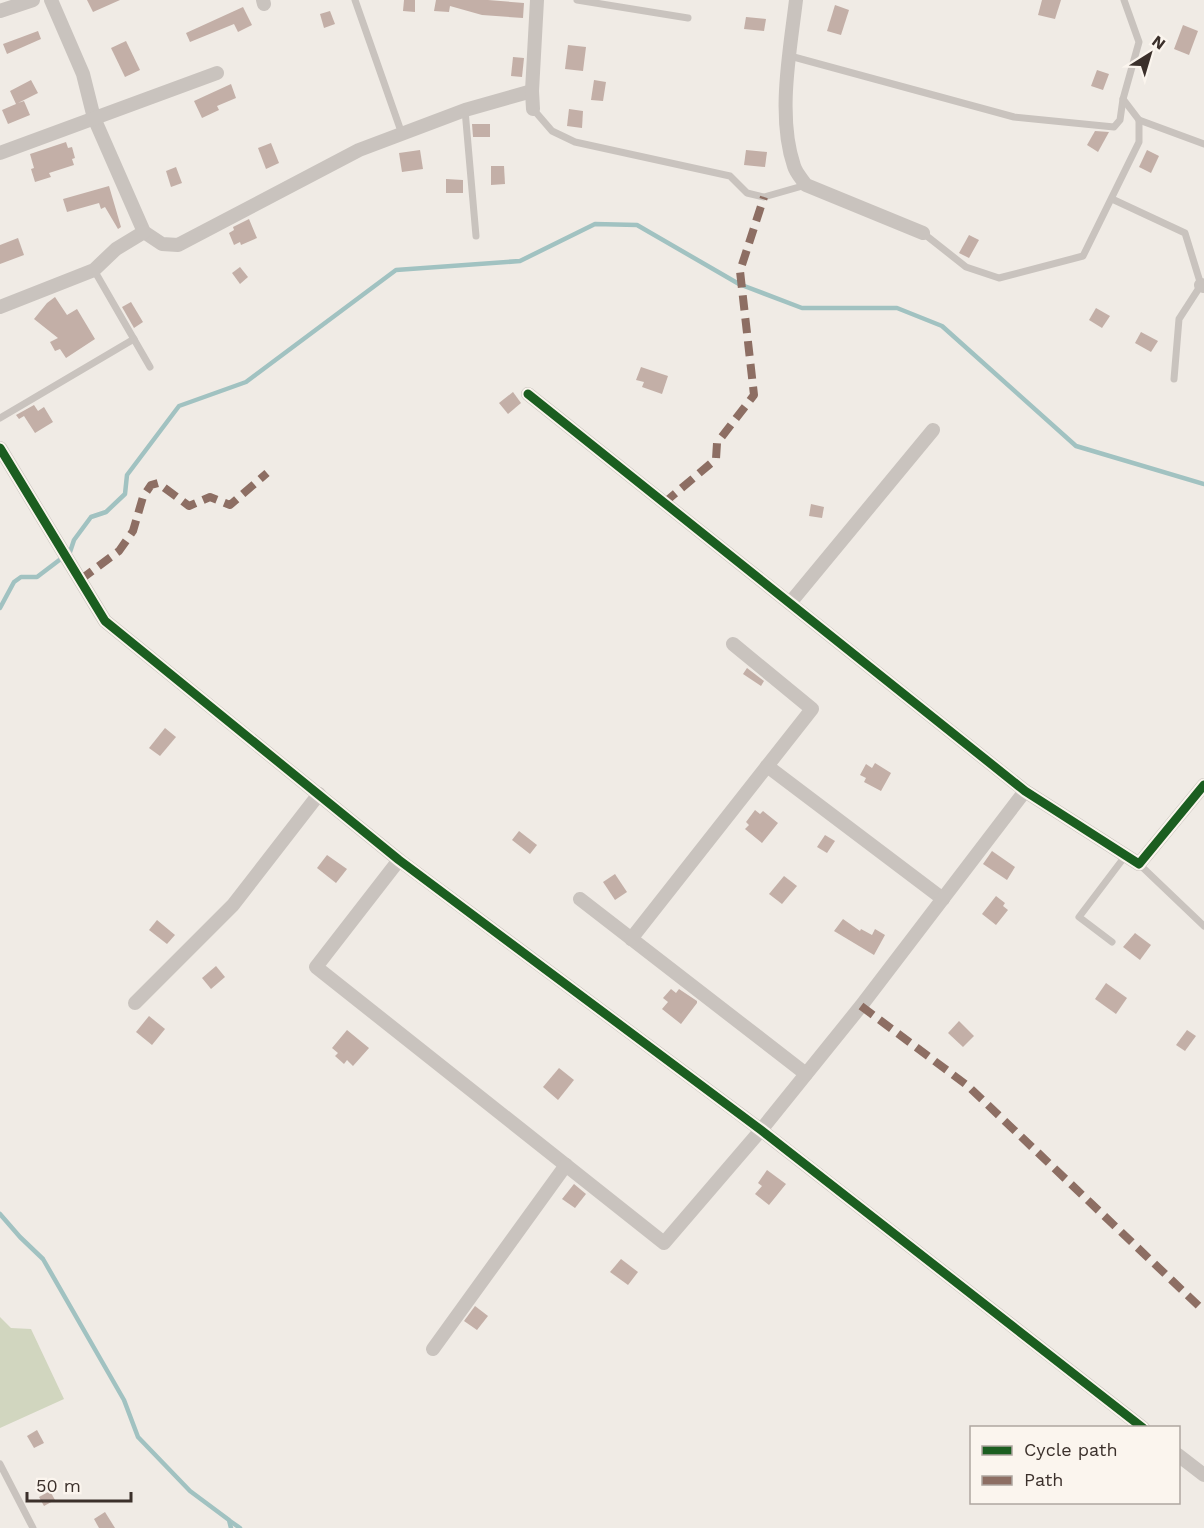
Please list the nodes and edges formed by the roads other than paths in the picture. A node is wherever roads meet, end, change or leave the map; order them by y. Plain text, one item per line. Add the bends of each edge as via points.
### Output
1 (33, 0) edge
2 (51, 0) edge
3 (355, 0) edge
4 (537, 0) edge
5 (577, 0) edge
6 (796, 0) edge
7 (1124, 0) edge
8 (0, 11) edge
9 (688, 18) dead end
10 (790, 56) junction
11 (217, 73) dead end
12 (532, 92) junction
13 (1123, 99) junction
14 (533, 109) joint
15 (465, 110) junction
16 (94, 118) junction
17 (1139, 120) junction
18 (402, 134) junction
19 (1204, 144) edge
20 (0, 153) edge
21 (806, 185) junction
22 (1112, 199) junction
23 (144, 232) junction
24 (923, 232) joint
25 (476, 236) dead end
26 (94, 270) junction
27 (1202, 285) edge
28 (0, 308) edge
29 (134, 339) junction
30 (150, 367) dead end
31 (1174, 379) dead end
32 (528, 394) dead end
33 (0, 418) edge
34 (933, 430) dead end
35 (0, 448) edge
36 (790, 603) junction
37 (733, 644) dead end
38 (767, 766) junction
39 (1204, 785) edge
40 (1025, 791) junction
41 (319, 795) junction
42 (1126, 855) junction
43 (399, 860) junction
44 (1139, 864) junction
45 (943, 898) junction
46 (580, 899) dead end
47 (1204, 926) edge
48 (632, 939) junction
49 (1112, 942) dead end
50 (135, 1003) dead end
51 (806, 1074) junction
52 (761, 1130) junction
53 (566, 1166) junction
54 (433, 1349) dead end
55 (1140, 1426) edge
56 (1180, 1456) edge
57 (0, 1464) edge
58 (1204, 1475) edge
59 (33, 1528) edge

1 - 8 street
2 - 16 street via 83,74
3 - 18 lane
4 - 12 street
5 - 9 lane
6 - 10 street
7 - 13 lane via 1139,42
10 - 13 lane via 1014,117 1114,127 1120,120
10 - 21 street via 787,138 794,168
11 - 16 street
12 - 14 street
12 - 15 street
13 - 17 lane
14 - 21 lane via 552,131 575,142 730,176 747,193 764,197
15 - 18 street
15 - 25 lane
16 - 20 street
16 - 23 street
17 - 19 lane
17 - 22 lane via 1139,142
18 - 23 street via 359,150 178,245 162,244
21 - 24 street
22 - 24 lane via 1083,256 999,278 966,267
22 - 27 lane via 1185,233
23 - 26 street via 116,249
26 - 28 street
26 - 29 lane
27 - 31 lane via 1179,319
29 - 30 lane
29 - 33 lane
32 - 36 street
34 - 36 street
35 - 41 street via 105,621
36 - 40 street
37 - 38 street via 812,709
38 - 45 street
38 - 48 street
39 - 44 street
40 - 42 street
40 - 45 street
41 - 43 street
41 - 50 street via 233,904
42 - 44 street
42 - 49 lane via 1079,917
43 - 52 street
43 - 53 street via 316,967
44 - 47 lane
45 - 51 street
46 - 48 street
48 - 51 street
51 - 52 street
52 - 53 street via 664,1243
52 - 55 street
53 - 54 street
56 - 58 street
57 - 59 lane

